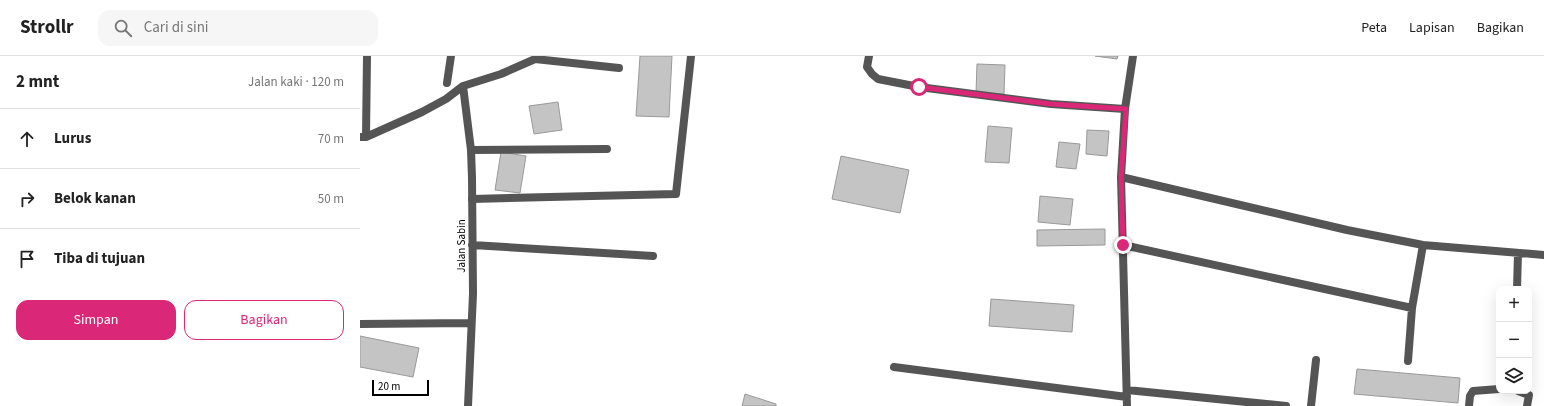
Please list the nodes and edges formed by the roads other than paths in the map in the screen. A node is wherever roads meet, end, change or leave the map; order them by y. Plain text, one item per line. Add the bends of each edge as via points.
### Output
1 (367, 56) edge
2 (451, 56) edge
3 (691, 56) edge
4 (869, 56) edge
5 (1133, 56) edge
6 (536, 58) edge
7 (363, 66) edge
8 (619, 68) dead end
9 (447, 83) dead end
10 (463, 86) junction
11 (1126, 109) junction
12 (363, 137) edge
13 (607, 149) dead end
14 (471, 150) junction
15 (1121, 177) junction
16 (472, 199) junction
17 (472, 245) junction
18 (1123, 245) junction
19 (1423, 245) junction
20 (1518, 253) junction
21 (1544, 255) edge
22 (653, 256) dead end
23 (1517, 286) edge
24 (1412, 308) junction
25 (471, 323) junction
26 (360, 324) edge
27 (1316, 360) dead end
28 (1408, 361) dead end
29 (894, 367) dead end
30 (1496, 390) edge
31 (1127, 393) junction
32 (1526, 394) edge
33 (468, 406) edge
34 (1127, 406) edge
35 (1286, 406) edge
36 (1311, 406) edge
37 (1469, 406) edge
38 (1527, 406) edge

1 - 7 street
2 - 9 street
3 - 16 street via 676,194
4 - 11 street via 867,67 878,79 970,95
5 - 11 street
6 - 8 street
6 - 10 street via 501,74
7 - 12 street
10 - 12 street via 422,112
10 - 14 street, Jalan Sabin
11 - 15 street
13 - 14 street
14 - 16 street, Jalan Sabin
15 - 18 street
15 - 19 street via 1346,230
16 - 17 street, Jalan Sabin
17 - 22 street
17 - 25 street, Jalan Sabin
18 - 24 street
18 - 31 street
19 - 20 street
19 - 24 street
20 - 21 street
20 - 23 street
24 - 28 street
25 - 26 street
25 - 33 street, Jalan Sabin
27 - 36 street
29 - 31 street
30 - 37 street via 1472,390
31 - 34 street
31 - 35 street
32 - 38 street via 1529,395

